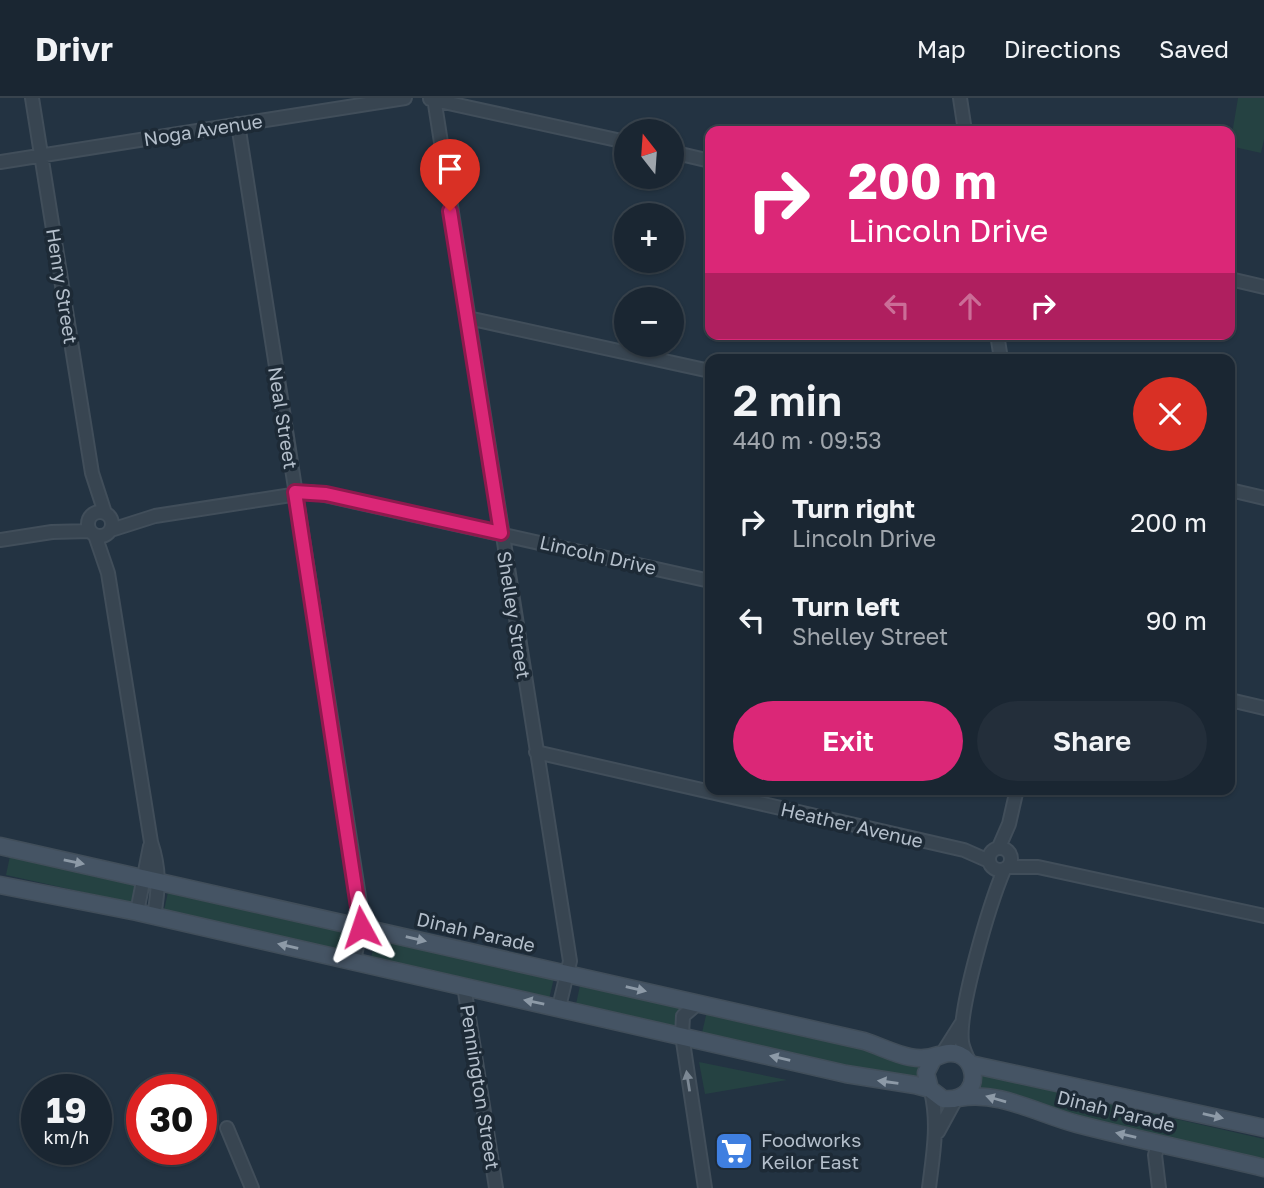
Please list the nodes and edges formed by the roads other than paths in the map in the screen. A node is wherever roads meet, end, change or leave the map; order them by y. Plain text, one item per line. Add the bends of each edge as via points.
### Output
1 (32, 98) edge
2 (405, 98) edge
3 (960, 98) edge
4 (432, 99) edge
5 (238, 124) junction
6 (964, 126) edge
7 (614, 139) edge
8 (684, 155) edge
9 (41, 156) junction
10 (705, 160) edge
11 (0, 162) edge
12 (1235, 280) edge
13 (1264, 287) edge
14 (468, 318) junction
15 (705, 370) edge
16 (1235, 491) edge
17 (295, 492) junction
18 (1264, 498) edge
19 (155, 516) junction
20 (97, 521) junction
21 (110, 531) junction
22 (501, 533) junction
23 (0, 540) edge
24 (108, 573) junction
25 (705, 580) edge
26 (1235, 702) edge
27 (1264, 708) edge
28 (536, 752) junction
29 (705, 791) edge
30 (724, 795) edge
31 (1016, 795) edge
32 (0, 846) edge
33 (1001, 859) junction
34 (152, 879) junction
35 (0, 885) edge
36 (137, 912) junction
37 (154, 916) junction
38 (1264, 916) edge
39 (361, 927) junction
40 (354, 961) junction
41 (569, 974) junction
42 (464, 986) junction
43 (697, 1004) junction
44 (559, 1007) junction
45 (963, 1021) junction
46 (682, 1035) junction
47 (941, 1054) junction
48 (970, 1063) junction
49 (931, 1090) junction
50 (958, 1098) junction
51 (227, 1128) dead end
52 (1264, 1128) edge
53 (936, 1136) junction
54 (1159, 1143) junction
55 (1264, 1168) edge
56 (252, 1188) edge
57 (496, 1188) edge
58 (705, 1188) edge
59 (929, 1188) edge
60 (1159, 1188) edge

1 - 9 street, Henry Street
2 - 5 street, Noga Avenue
3 - 6 street
4 - 7 street
4 - 14 street, Shelley Street
5 - 9 street, Noga Avenue
5 - 17 street, Neal Street
8 - 10 street
9 - 11 street, Noga Avenue
9 - 20 street, Henry Street
12 - 13 street
14 - 15 street
14 - 22 street, Shelley Street
16 - 18 street
17 - 19 street, Lincoln Drive
17 - 22 street, Lincoln Drive via 326,494
17 - 39 street, Neal Street
19 - 20 street, Lincoln Drive
19 - 21 street, Lincoln Drive
20 - 21 street, Henry Street via 112,522
20 - 23 street, Lincoln Drive
20 - 24 street, Henry Street
21 - 24 street, Henry Street
22 - 25 street, Lincoln Drive
22 - 28 street, Shelley Street
24 - 34 street, Henry Street
26 - 27 street
28 - 29 street, Heather Avenue
28 - 41 street, Shelley Street
30 - 33 street, Heather Avenue
31 - 33 street
32 -> 34 street, Dinah Parade
33 - 38 street, Heather Avenue
33 - 45 street
34 - 36 street, Henry Street
34 - 37 street, Henry Street
34 - 39 street, Dinah Parade
35 - 36 street
36 - 37 street
40 -> 37 street
39 - 40 street, Neal Street
39 -> 41 street, Dinah Parade
40 - 42 street
41 -> 43 street, Dinah Parade
41 - 44 street, Shelley Street
44 -> 42 street
42 - 57 street, Pennington Street
43 - 46 street via 683,1016
43 - 47 street, Dinah Parade via 864,1041 906,1057 925,1060
44 - 46 street
45 - 47 street
45 - 48 street via 962,1043
49 -> 46 street
58 -> 46 street
47 - 48 street via 957,1053
47 - 49 street via 928,1065 926,1082
48 - 50 street via 971,1087
48 -> 52 street, Dinah Parade
49 - 50 street via 943,1099
49 - 53 street
50 - 53 street
54 -> 50 street, Dinah Parade via 1032,1112 993,1096
51 - 56 street
53 - 59 street
54 - 55 street, Dinah Parade
54 - 60 street via 1154,1155

